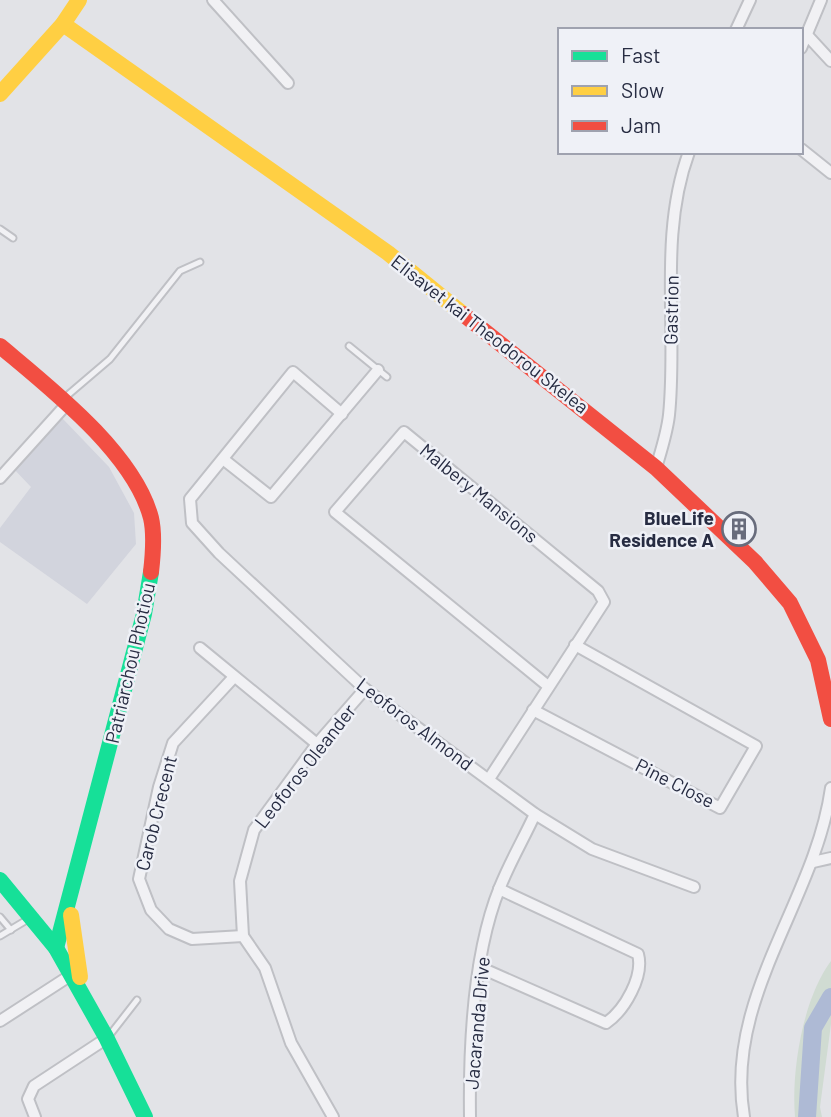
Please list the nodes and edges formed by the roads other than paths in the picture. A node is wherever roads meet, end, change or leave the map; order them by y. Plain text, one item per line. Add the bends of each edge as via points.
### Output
1 (79, 0) edge
2 (213, 0) edge
3 (750, 0) edge
4 (821, 0) edge
5 (63, 24) junction
6 (737, 28) edge
7 (806, 34) junction
8 (803, 42) edge
9 (831, 61) edge
10 (288, 83) dead end
11 (0, 94) edge
12 (803, 151) edge
13 (688, 154) edge
14 (831, 173) edge
15 (0, 229) edge
16 (13, 238) dead end
17 (200, 262) dead end
18 (0, 346) edge
19 (349, 346) dead end
20 (383, 374) joint
21 (65, 405) junction
22 (342, 414) junction
23 (223, 459) junction
24 (656, 468) junction
25 (0, 478) edge
26 (575, 645) junction
27 (200, 648) dead end
28 (234, 677) junction
29 (548, 686) junction
30 (365, 689) junction
31 (533, 710) junction
32 (831, 719) edge
33 (317, 744) junction
34 (489, 779) junction
35 (831, 788) edge
36 (536, 814) junction
37 (831, 858) edge
38 (813, 862) junction
39 (694, 887) dead end
40 (2, 889) edge
41 (499, 889) junction
42 (70, 905) junction
43 (0, 917) edge
44 (32, 918) junction
45 (10, 930) junction
46 (0, 936) edge
47 (243, 936) junction
48 (57, 948) junction
49 (479, 967) junction
50 (75, 976) junction
51 (137, 1000) dead end
52 (0, 1021) edge
53 (106, 1038) junction
54 (35, 1117) edge
55 (145, 1117) edge
56 (333, 1117) edge
57 (470, 1117) edge
58 (744, 1117) edge

1 - 5 street
2 - 10 street
3 - 6 street
4 - 7 street
5 - 11 street
5 - 24 street, Elisavet kai Theodorou Skelea via 388,253
7 - 8 street
7 - 9 street
12 - 14 street
13 - 24 street, Gastrion via 677,184 669,309 669,419
15 - 16 lane
17 - 21 lane via 180,271 110,359 69,394
18 - 21 street, Patriarchou Photiou
19 - 20 lane
20 - 22 street
21 - 25 street
21 - 42 street, Patriarchou Photiou via 117,457 137,486 150,518 153,558 144,614
22 - 23 street via 271,497
22 - 23 street via 293,372
23 - 30 street, Leoforos Almond via 190,499 192,523
24 - 32 street, Elisavet kai Theodorou Skelea via 755,562 790,603 818,660
26 - 29 street, Malbery Mansions
26 - 29 street, Malbery Mansions via 604,602 598,591 404,432 335,512
26 - 31 street, Pine Close via 755,746 720,808
27 - 28 street
28 - 33 street
28 - 47 street, Carob Crecent via 173,743 139,879 151,910 169,929 192,939
29 - 31 street, Malbery Mansions
30 - 33 street, Leoforos Oleander
30 - 34 street, Leoforos Almond
31 - 34 street, Malbery Mansions
33 - 47 street, Leoforos Oleander via 254,830 240,881
34 - 36 street, Leoforos Almond
35 - 38 street
36 - 39 street, Leoforos Almond via 592,849
36 - 41 street, Jacaranda Drive
37 - 38 street
38 - 58 street via 751,1007 743,1051
40 - 44 street
41 - 49 street, Jacaranda Drive
41 - 49 street via 638,954 642,967 619,1014 606,1023
42 - 44 street via 53,918
42 - 48 street, Patriarchou Photiou
42 - 50 street
43 - 45 lane
44 - 45 lane
44 - 48 street
45 - 46 lane
47 - 56 street via 265,968 291,1044
48 - 50 street
49 - 57 street, Jacaranda Drive via 469,1067
50 - 52 street
50 - 53 street
51 - 53 lane
53 - 54 street via 34,1086 28,1099
53 - 55 street

